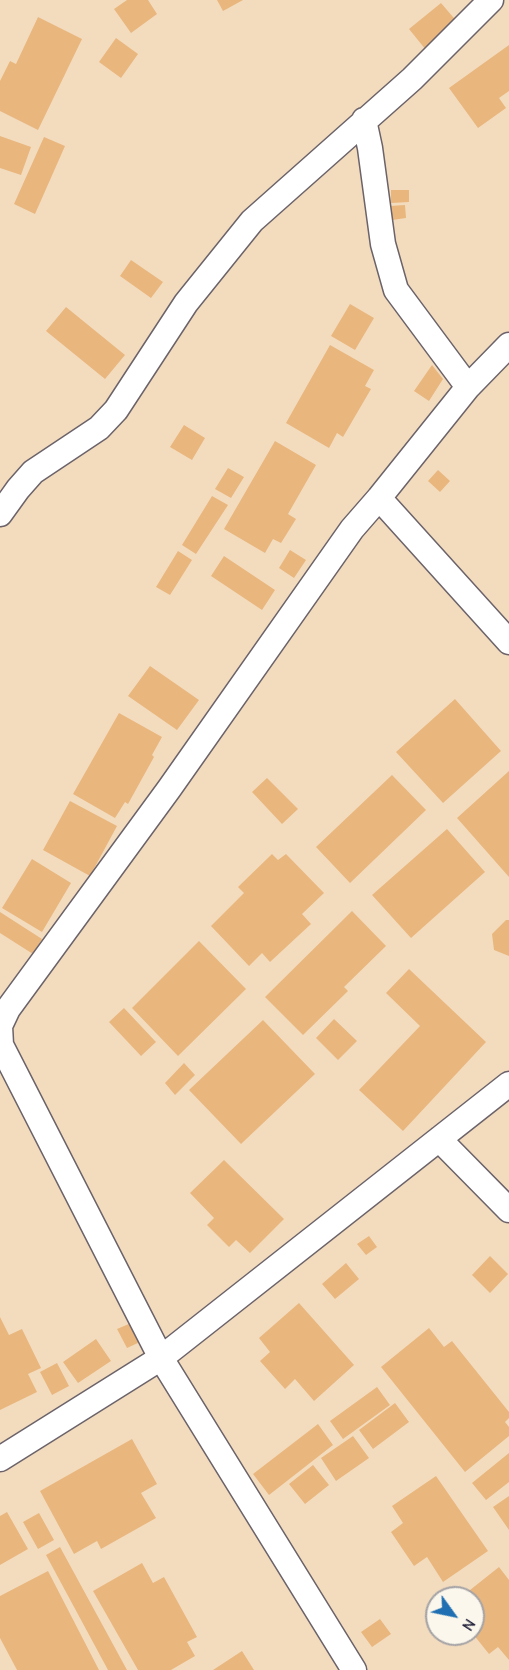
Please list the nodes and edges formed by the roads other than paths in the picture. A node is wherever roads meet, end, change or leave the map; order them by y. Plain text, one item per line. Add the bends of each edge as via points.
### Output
1 (491, 0) edge
2 (364, 120) junction
3 (509, 345) edge
4 (468, 387) junction
5 (379, 498) junction
6 (0, 514) edge
7 (509, 642) edge
8 (509, 1084) edge
9 (439, 1139) junction
10 (509, 1210) edge
11 (161, 1358) junction
12 (0, 1459) edge
13 (354, 1670) edge

1 - 2 street via 412,79
2 - 4 street via 383,244 396,290
2 - 6 street via 252,221 186,303 117,410 99,428 33,472
3 - 4 street
4 - 5 street
5 - 7 street
5 - 11 street via 351,529 169,789 8,1009 0,1026 1,1045
8 - 9 street
9 - 10 street
9 - 11 street
11 - 12 street
11 - 13 street

